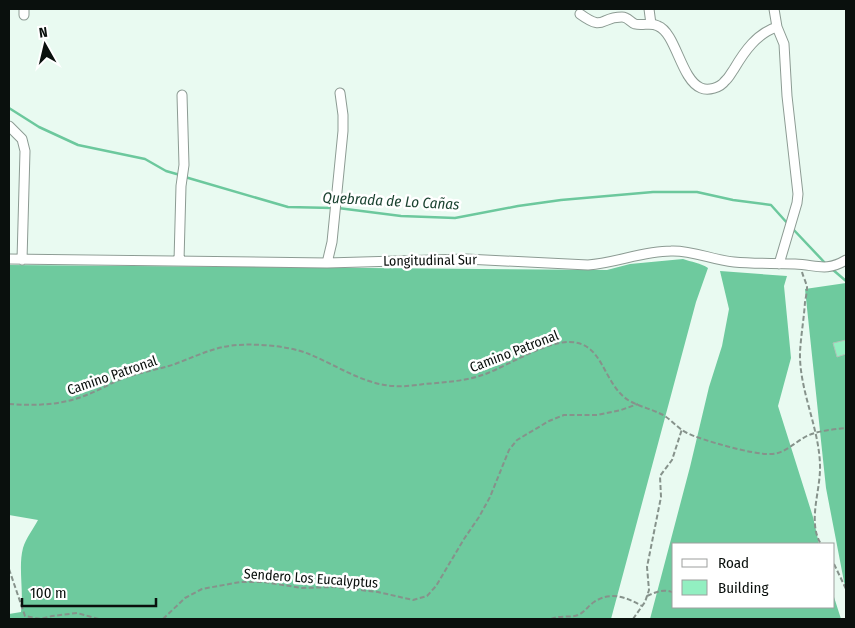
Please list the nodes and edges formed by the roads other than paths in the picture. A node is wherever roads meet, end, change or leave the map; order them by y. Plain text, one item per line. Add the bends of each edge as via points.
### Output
1 (649, 9) edge
2 (774, 9) edge
3 (622, 13) edge
4 (580, 14) dead end
5 (651, 24) junction
6 (777, 28) junction
7 (340, 93) dead end
8 (182, 95) dead end
9 (9, 126) edge
10 (9, 259) edge
11 (22, 260) junction
12 (846, 260) edge
13 (178, 261) junction
14 (328, 263) junction
15 (779, 264) junction

1 - 5 street
2 - 6 street
3 - 4 street via 599,24
3 - 5 street via 635,24
5 - 6 street via 662,28 687,73 702,89 712,89 726,81 751,44 765,31
6 - 15 street via 784,44 798,194
7 - 14 street via 343,131
8 - 13 street via 184,165
9 - 11 street via 22,139 24,151
10 - 11 street, Longitudinal Sur
11 - 13 street, Longitudinal Sur
12 - 15 street, Longitudinal Sur via 831,268
13 - 14 street, Longitudinal Sur
14 - 15 street, Longitudinal Sur via 466,259 588,265 608,264 670,250 734,262

